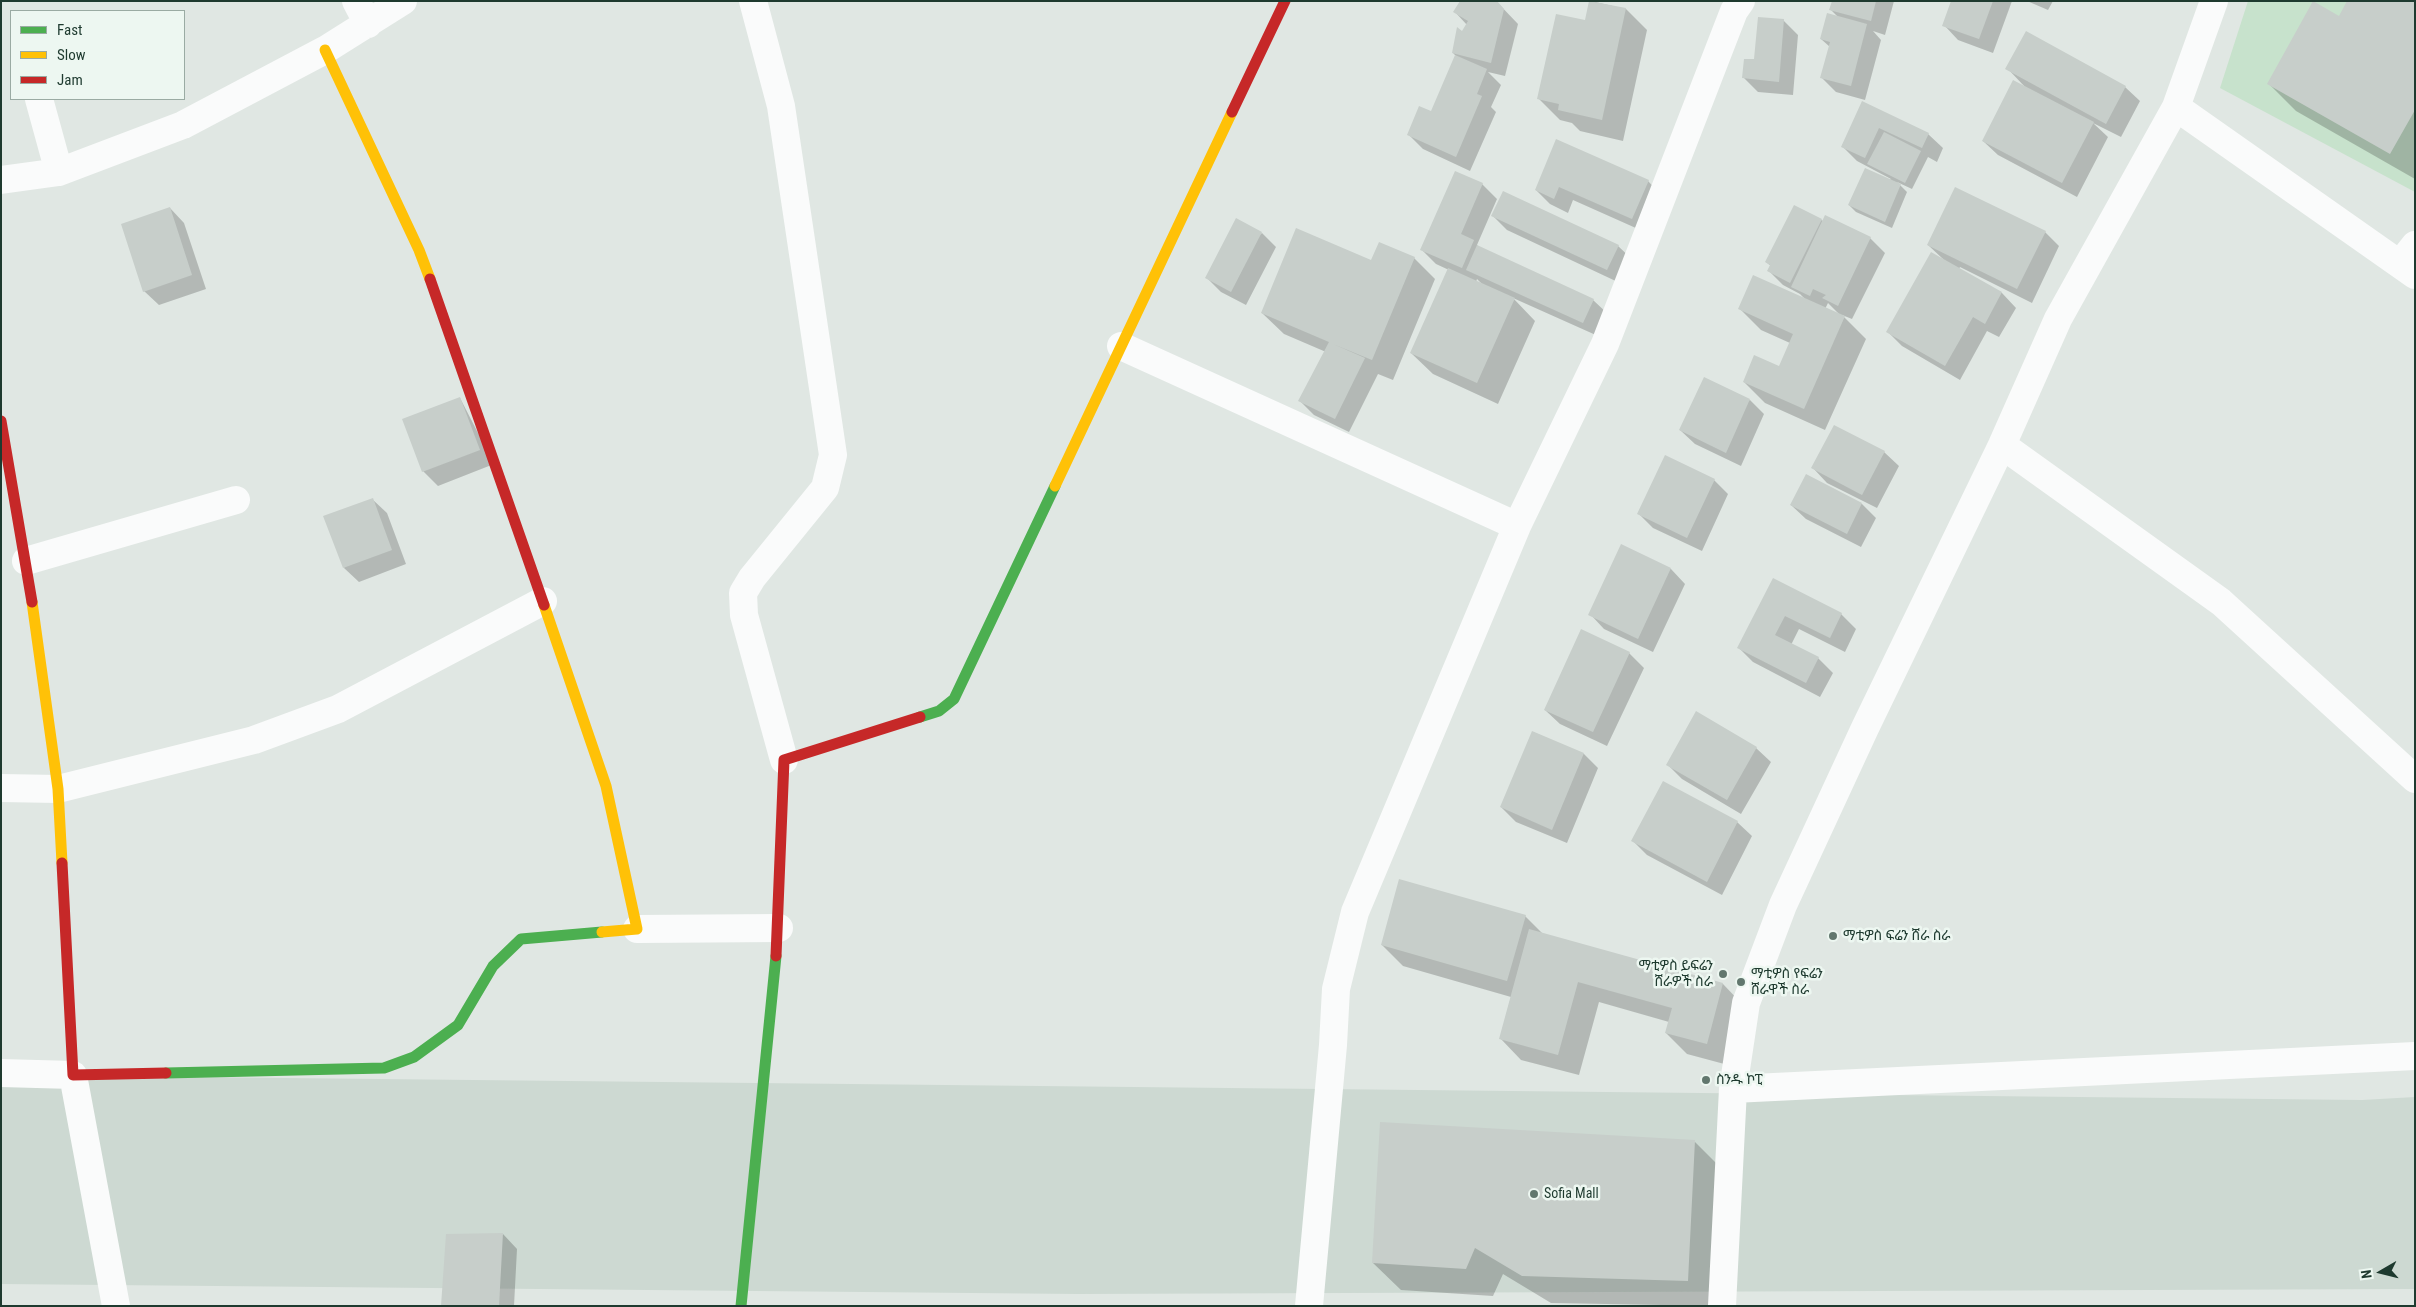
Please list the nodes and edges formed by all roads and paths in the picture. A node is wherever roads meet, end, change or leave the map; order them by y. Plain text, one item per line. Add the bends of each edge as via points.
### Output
1 (403, 1) edge
2 (753, 1) edge
3 (1285, 1) edge
4 (1741, 1) edge
5 (2214, 1) edge
6 (362, 13) edge
7 (325, 50) junction
8 (40, 100) edge
9 (2176, 106) junction
10 (59, 172) junction
11 (1, 180) edge
12 (2410, 262) edge
13 (1120, 346) junction
14 (1, 421) edge
15 (2002, 445) junction
16 (236, 500) dead end
17 (9, 502) edge
18 (1517, 526) junction
19 (26, 561) junction
20 (543, 601) junction
21 (784, 760) junction
22 (2415, 779) edge
23 (1, 788) edge
24 (58, 789) junction
25 (779, 928) junction
26 (637, 929) junction
27 (2415, 1056) edge
28 (1, 1073) edge
29 (73, 1075) junction
30 (1733, 1088) junction
31 (116, 1306) edge
32 (741, 1306) edge
33 (1309, 1306) edge
34 (1722, 1306) edge

1 - 6 street
2 - 21 street via 781,106 833,456 825,488 752,578 744,593 744,615
3 - 13 street
4 - 18 street via 1734,11 1605,344
5 - 9 street
6 - 7 street
7 - 10 street via 183,125
7 - 20 street via 418,250
8 - 10 street
9 - 12 street
9 - 15 street via 2058,320
10 - 11 street
13 - 18 street
13 - 21 street via 954,699 939,711
14 - 17 street
15 - 22 street via 2220,602
15 - 30 street via 1783,904 1746,1003
16 - 19 street
17 - 19 street
18 - 33 street via 1355,912 1336,989
19 - 24 street
20 - 24 street via 338,709 254,740
20 - 26 street via 606,786
21 - 25 street
23 - 24 street
24 - 29 street
25 - 26 street
25 - 32 street
26 - 29 street via 520,939 493,966 458,1025 414,1058 384,1068
27 - 30 street
28 - 29 street
29 - 31 street
30 - 34 street

